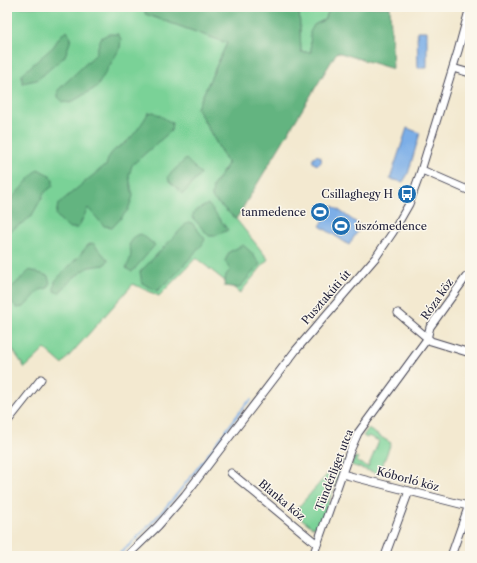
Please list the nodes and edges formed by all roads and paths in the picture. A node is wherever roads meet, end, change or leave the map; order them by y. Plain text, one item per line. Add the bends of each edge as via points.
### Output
1 (468, 10) edge
2 (470, 33) edge
3 (461, 41) junction
4 (456, 69) dead end
5 (470, 73) edge
6 (422, 170) junction
7 (470, 191) edge
8 (470, 276) edge
9 (398, 313) dead end
10 (427, 339) junction
11 (470, 353) edge
12 (41, 379) dead end
13 (7, 422) edge
14 (232, 473) dead end
15 (342, 474) junction
16 (409, 491) junction
17 (469, 504) edge
18 (317, 544) junction
19 (127, 556) edge
20 (313, 556) edge
21 (385, 556) edge
22 (451, 556) edge

1 - 3 street, Pusztakúti út
2 - 3 street
3 - 6 street, Pusztakúti út
4 - 5 street
6 - 7 street
6 - 19 street, Pusztakúti út via 408,204 376,257 296,350 185,495
8 - 10 street, Róza köz via 466,277 436,317
9 - 10 street, Róza köz
10 - 11 street, Róza köz
10 - 15 street, Tündérliget utca via 364,424
12 - 13 street
14 - 18 street, Blanka köz
15 - 16 street, Kóborló köz
15 - 18 street, Tündérliget utca
16 - 17 street, Kóborló köz
16 - 21 street
17 - 22 street
18 - 20 street, Tündérliget utca

